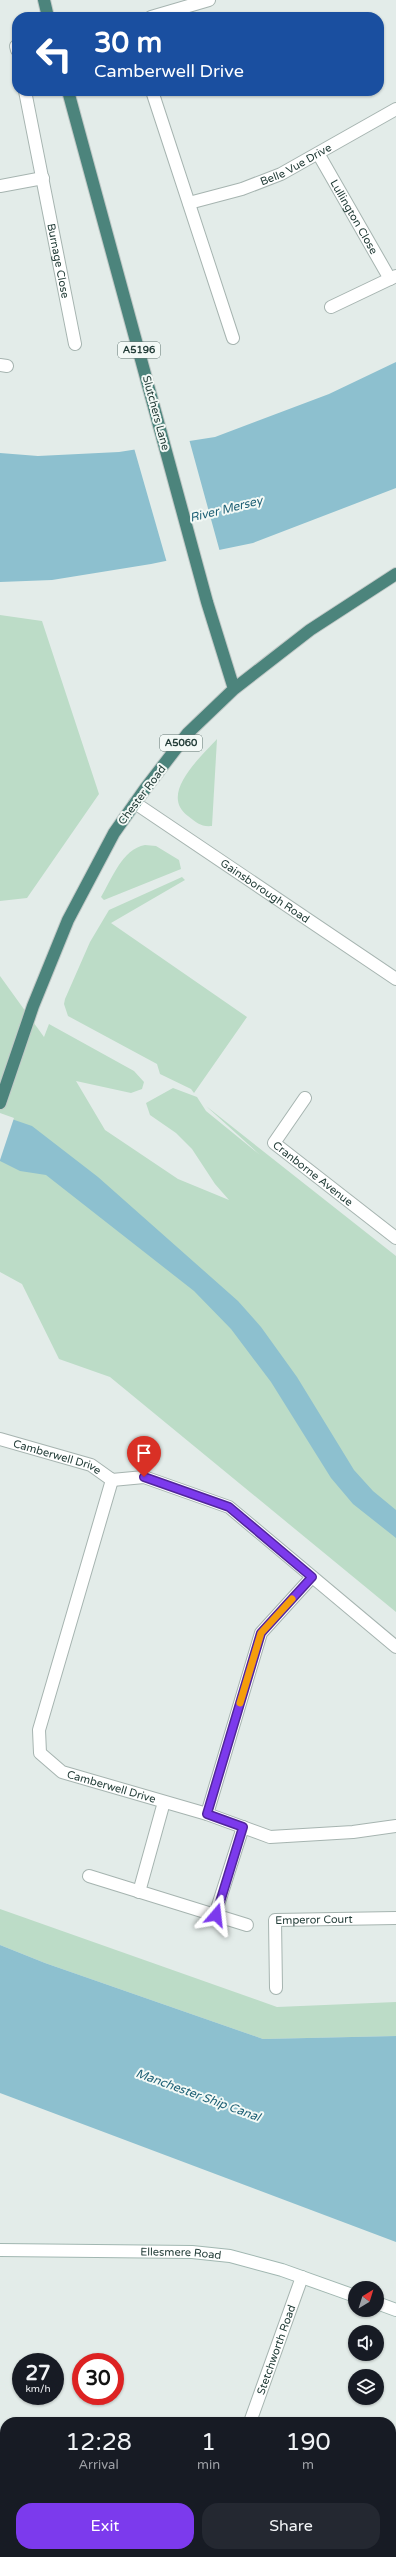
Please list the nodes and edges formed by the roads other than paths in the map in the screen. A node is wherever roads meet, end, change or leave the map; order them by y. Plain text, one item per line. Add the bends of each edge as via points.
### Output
1 (44, 0) edge
2 (209, 0) edge
3 (47, 12) edge
4 (168, 12) edge
5 (26, 96) edge
6 (69, 96) edge
7 (154, 96) edge
8 (396, 109) edge
9 (319, 155) junction
10 (43, 178) junction
11 (0, 186) edge
12 (189, 203) junction
13 (393, 278) edge
14 (331, 307) dead end
15 (233, 338) dead end
16 (75, 344) dead end
17 (396, 574) edge
18 (234, 689) junction
19 (135, 803) junction
20 (396, 979) edge
21 (305, 1098) dead end
22 (0, 1103) edge
23 (396, 1238) edge
24 (0, 1439) edge
25 (112, 1480) junction
26 (312, 1577) junction
27 (396, 1647) edge
28 (164, 1802) junction
29 (207, 1814) junction
30 (396, 1826) edge
31 (243, 1827) junction
32 (89, 1876) dead end
33 (139, 1892) junction
34 (216, 1915) junction
35 (396, 1918) edge
36 (247, 1925) dead end
37 (276, 1988) dead end
38 (0, 2250) edge
39 (302, 2277) junction
40 (348, 2293) edge
41 (384, 2306) edge
42 (396, 2310) edge
43 (252, 2417) edge

1 - 3 highway
2 - 4 street
5 - 10 street, Burnage Close
6 - 18 highway, Slutchers Lane / A5196 via 199,572
7 - 12 street
8 - 9 street, Belle Vue Drive
9 - 12 street, Belle Vue Drive via 281,174 242,189
9 - 13 street, Lullington Close
10 - 11 street
10 - 16 street, Burnage Close
12 - 15 street
13 - 14 street, Lullington Close
17 - 18 highway, Chester Road / A5060 via 310,630
18 - 19 highway, Chester Road / A5060 via 188,733
19 - 20 street, Gainsborough Road
19 - 22 highway, Chester Road / A5060 via 99,858 68,920 30,1015
21 - 23 street, Cranborne Avenue via 274,1143
24 - 25 street, Camberwell Drive via 91,1465
25 - 26 street, Camberwell Drive via 144,1477 229,1507
25 - 28 street, Camberwell Drive via 40,1730 40,1753 62,1772
26 - 27 street, Camberwell Drive
26 - 29 street via 261,1633
28 - 29 street, Camberwell Drive
28 - 33 street
29 - 31 street, Camberwell Drive
30 - 31 street, Camberwell Drive via 353,1832 270,1837
31 - 34 street
32 - 33 street
33 - 34 street
34 - 36 street
35 - 37 street, Emperor Court via 275,1920
38 - 39 street, Ellesmere Road via 213,2254 247,2260
39 - 40 street, Ellesmere Road
39 - 43 street, Stetchworth Road
41 - 42 street

